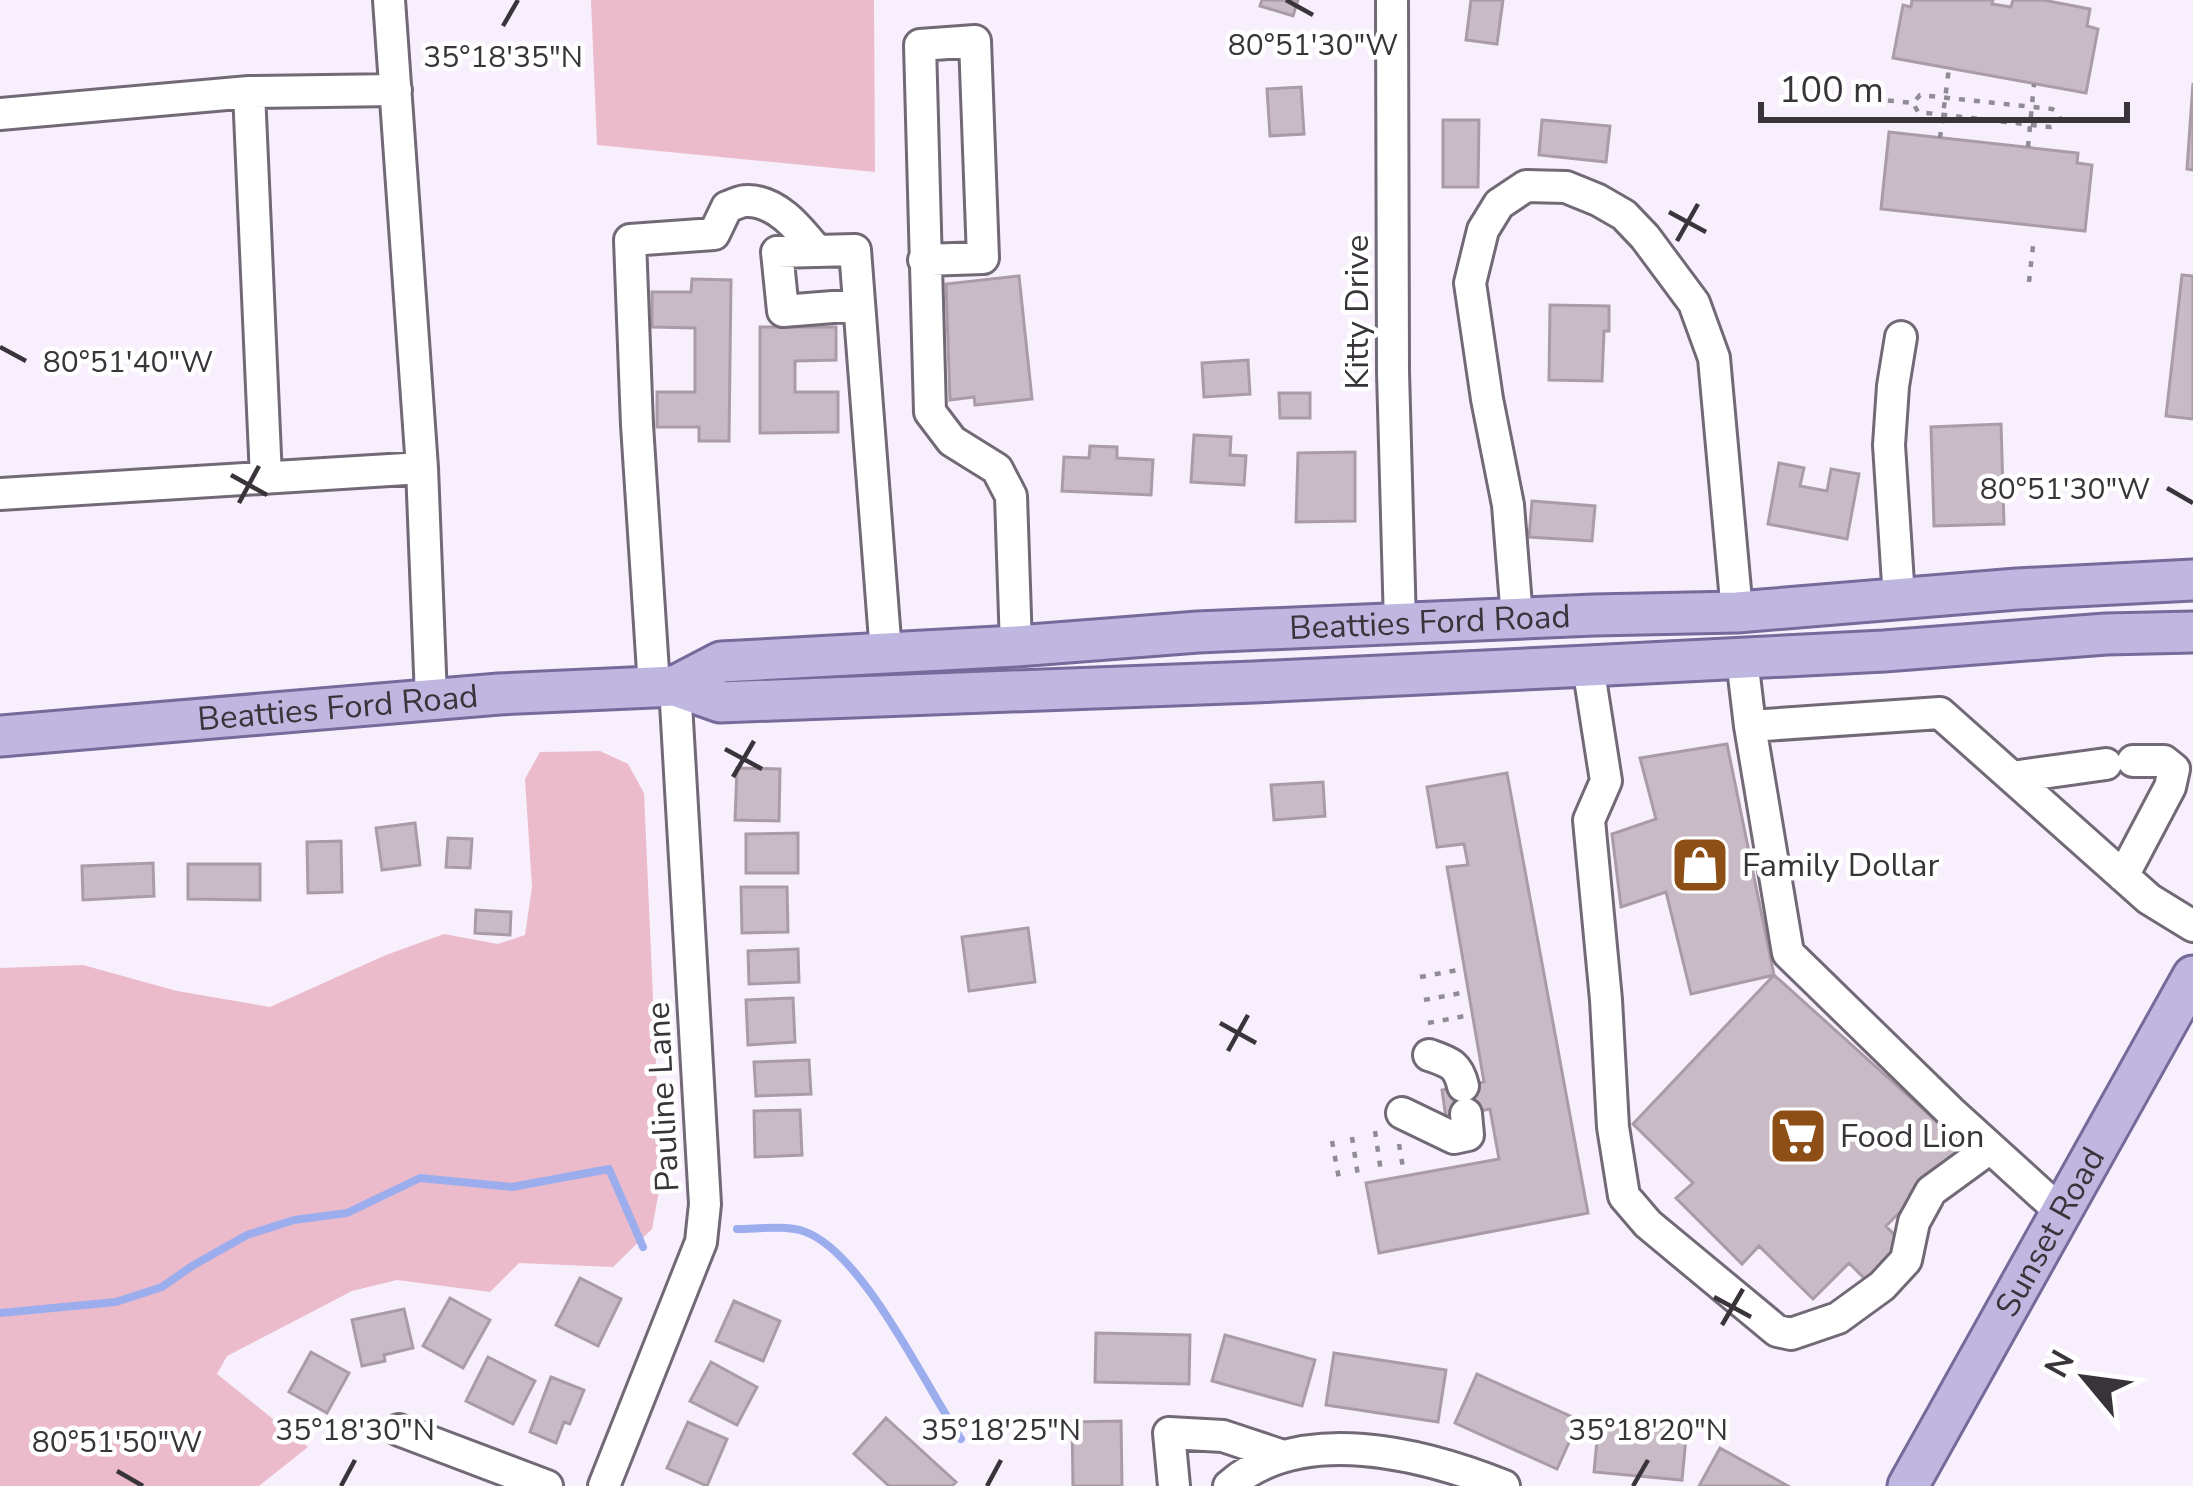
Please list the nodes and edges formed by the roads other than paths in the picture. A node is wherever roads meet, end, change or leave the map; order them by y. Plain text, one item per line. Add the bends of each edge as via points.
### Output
1 (389, 0) edge
2 (1392, 0) edge
3 (395, 90) junction
4 (249, 92) junction
5 (0, 114) edge
6 (817, 251) junction
7 (925, 260) junction
8 (858, 305) junction
9 (1901, 337) dead end
10 (422, 467) junction
11 (266, 478) junction
12 (0, 494) edge
13 (2193, 580) edge
14 (1899, 599) junction
15 (1737, 612) junction
16 (1517, 618) junction
17 (1400, 624) junction
18 (2193, 632) edge
19 (1016, 646) junction
20 (886, 653) junction
21 (1742, 658) junction
22 (1588, 666) junction
23 (665, 687) junction
24 (431, 698) junction
25 (1750, 726) junction
26 (0, 736) edge
27 (2012, 777) junction
28 (2123, 876) junction
29 (2193, 926) edge
30 (2193, 976) edge
31 (1429, 1055) dead end
32 (1402, 1113) dead end
33 (1990, 1148) junction
34 (2060, 1211) junction
35 (399, 1430) dead end
36 (1283, 1456) junction
37 (547, 1486) edge
38 (604, 1486) edge
39 (1174, 1486) edge
40 (1228, 1486) edge
41 (1504, 1486) edge
42 (1908, 1486) edge

1 - 3 street
2 - 17 street, Kitty Drive
3 - 4 street
3 - 10 street
4 - 5 street
4 - 11 street
6 - 8 street via 855,250
6 - 8 street via 777,252 783,311
6 - 23 street, Pauline Lane via 794,222 747,201 727,207 714,234 630,240 637,425
7 - 7 street via 982,258 975,41 920,45
7 - 19 street via 930,412 952,441 997,469 1011,496
8 - 20 street
9 - 14 street via 1889,445
10 - 11 street
10 - 24 street
11 - 12 street
13 - 14 main road, Beatties Ford Road
14 - 15 main road, Beatties Ford Road
15 - 16 main road, Beatties Ford Road
15 - 16 street via 1714,358 1694,303 1624,215 1566,187 1526,186 1499,205 1483,230 1470,283 1508,505
16 - 17 main road, Beatties Ford Road
17 - 19 main road, Beatties Ford Road
18 - 21 main road, Beatties Ford Road
19 - 20 main road, Beatties Ford Road
20 - 23 main road, Beatties Ford Road via 722,662
21 - 22 main road, Beatties Ford Road
21 - 25 street
22 - 23 main road, Beatties Ford Road via 720,702
22 - 33 street via 1606,781 1589,820 1624,1196 1758,1316 1791,1334 1838,1318 1882,1286 1906,1259 1931,1191
23 - 24 main road, Beatties Ford Road
23 - 38 street, Pauline Lane via 705,1204 701,1242
24 - 26 main road, Beatties Ford Road
25 - 27 street via 1940,713
25 - 33 street via 1788,953
27 - 28 street
27 - 28 street via 2120,762 2164,761 2174,769
28 - 29 street
30 - 34 main road, Sunset Road
31 - 32 street via 1460,1072 1468,1136 1454,1138
33 - 34 street
34 - 42 main road, Sunset Road
35 - 37 street
36 - 39 street via 1223,1436 1169,1432
36 - 40 street
36 - 41 street via 1375,1450

